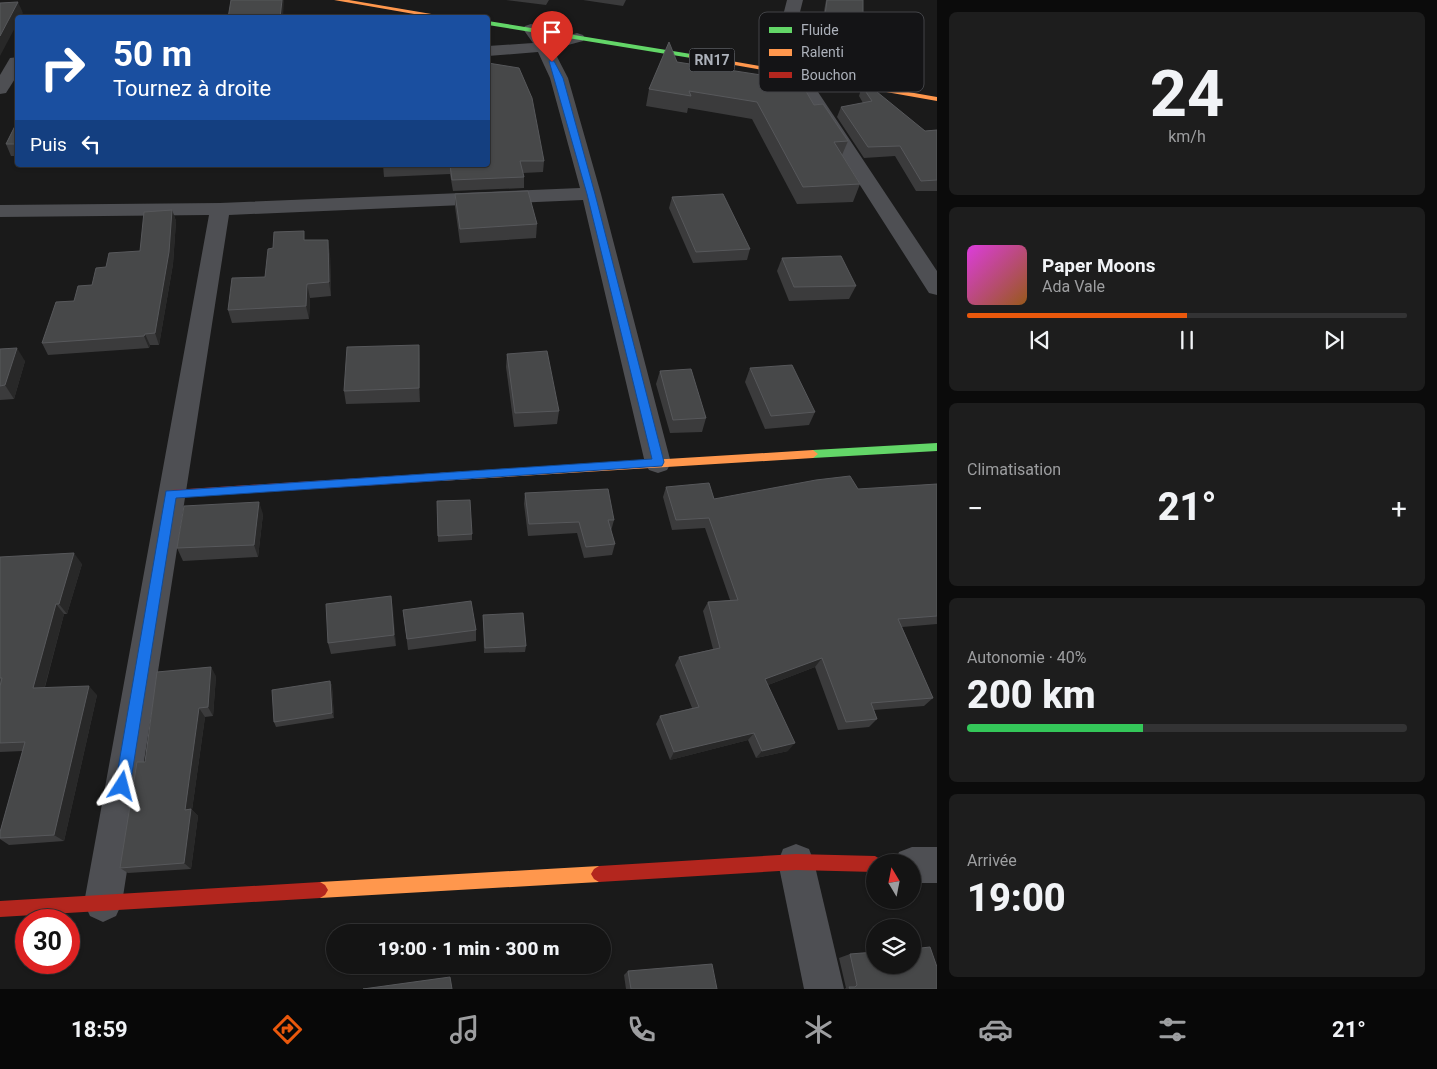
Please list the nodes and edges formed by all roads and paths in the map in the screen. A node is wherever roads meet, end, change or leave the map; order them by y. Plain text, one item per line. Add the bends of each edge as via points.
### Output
1 (337, 0) edge
2 (433, 15) edge
3 (490, 23) edge
4 (531, 29) junction
5 (577, 38) junction
6 (544, 47) junction
7 (490, 51) edge
8 (11, 62) edge
9 (759, 67) edge
10 (0, 89) edge
11 (809, 92) edge
12 (899, 92) edge
13 (937, 99) edge
14 (591, 194) junction
15 (220, 209) junction
16 (0, 211) edge
17 (937, 288) edge
18 (937, 447) edge
19 (658, 462) junction
20 (170, 494) junction
21 (796, 862) junction
22 (866, 864) edge
23 (921, 865) edge
24 (937, 865) edge
25 (103, 903) junction
26 (0, 909) edge
27 (824, 989) edge

1 - 2 street
3 - 4 street, RN17
4 - 5 street, RN17
4 - 6 street
5 - 6 street
5 - 9 street, RN17
6 - 7 street
6 - 14 street via 559,78
8 - 10 street
11 - 17 street
12 - 13 street, RN17
14 - 15 street
14 - 19 street
15 - 16 street
15 - 20 street
18 - 19 street
19 - 20 street
20 - 25 street
21 - 22 street
21 - 25 street
21 - 27 street
23 - 24 street
25 - 26 street

